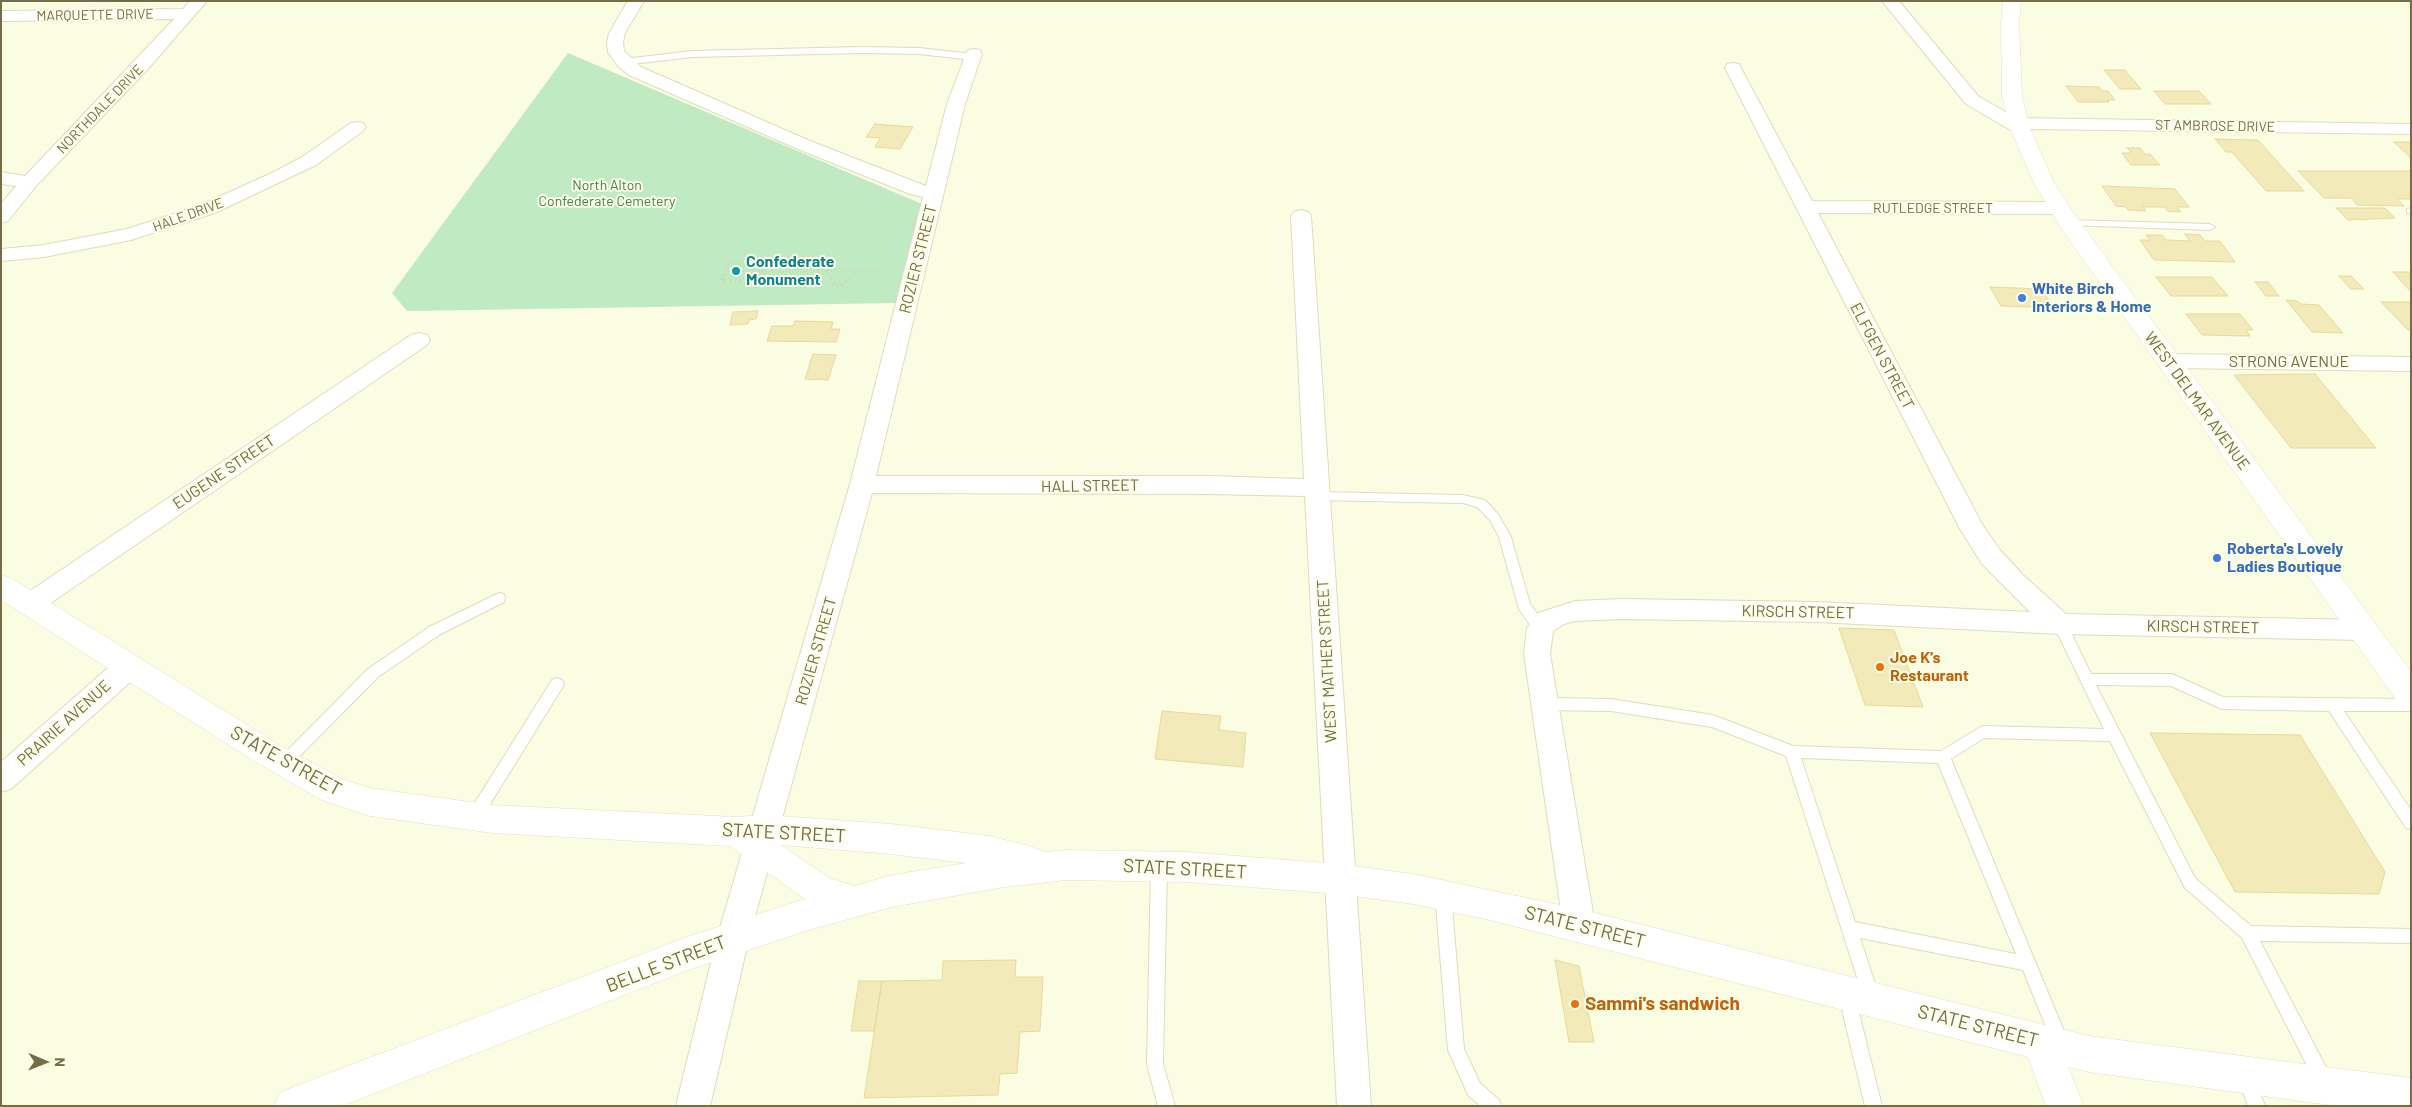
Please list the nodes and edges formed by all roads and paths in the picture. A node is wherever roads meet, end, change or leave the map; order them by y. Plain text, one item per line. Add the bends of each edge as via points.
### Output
1 (636, 1) edge
2 (1890, 1) edge
3 (2012, 1) edge
4 (193, 8) edge
5 (1, 16) edge
6 (974, 56) joint
7 (624, 62) junction
8 (1733, 68) dead end
9 (2019, 125) junction
10 (356, 127) dead end
11 (2411, 129) edge
12 (1, 178) edge
13 (29, 182) junction
14 (934, 194) junction
15 (1806, 207) junction
16 (1301, 216) dead end
17 (2064, 216) junction
18 (1, 217) edge
19 (2210, 227) dead end
20 (1, 255) edge
21 (916, 270) junction
22 (753, 271) junction
23 (763, 271) junction
24 (786, 271) junction
25 (824, 271) junction
26 (858, 271) junction
27 (419, 340) dead end
28 (2168, 361) junction
29 (2411, 364) edge
30 (862, 484) junction
31 (1317, 492) junction
32 (1, 586) edge
33 (499, 598) dead end
34 (30, 604) junction
35 (2060, 624) junction
36 (1542, 625) junction
37 (2362, 630) junction
38 (128, 667) junction
39 (2086, 678) junction
40 (557, 684) dead end
41 (2411, 696) edge
42 (1544, 704) junction
43 (2333, 705) junction
44 (2411, 705) edge
45 (2114, 735) junction
46 (1792, 752) junction
47 (1943, 757) junction
48 (284, 763) junction
49 (1, 780) edge
50 (474, 816) junction
51 (2411, 823) edge
52 (754, 836) junction
53 (1159, 866) junction
54 (1051, 867) junction
55 (1339, 879) junction
56 (1443, 895) junction
57 (853, 901) junction
58 (1579, 924) junction
59 (1849, 928) junction
60 (2248, 934) junction
61 (2411, 936) edge
62 (733, 938) junction
63 (2029, 964) junction
64 (1859, 995) junction
65 (2051, 1044) junction
66 (2326, 1086) junction
67 (2251, 1090) edge
68 (2411, 1097) edge
69 (293, 1106) edge
70 (693, 1106) edge
71 (1167, 1106) edge
72 (1354, 1106) edge
73 (1493, 1106) edge
74 (1874, 1106) edge
75 (2065, 1106) edge

1 - 7 street via 615,42 616,52
2 - 9 street via 1972,100
3 - 9 street, WEST DELMAR AVENUE via 2010,68
4 - 5 street, MARQUETTE DRIVE
4 - 13 street, NORTHDALE DRIVE
6 - 7 lane via 862,50 692,54
6 - 14 street, ROZIER STREET via 956,104
7 - 14 street, ROZIER STREET via 665,85 795,141
8 - 15 street, ELFGEN STREET
9 - 11 street, ST AMBROSE DRIVE
9 - 17 street, WEST DELMAR AVENUE via 2042,181
10 - 20 street, HALE DRIVE via 309,161 199,212 140,232 97,242
12 - 13 street
13 - 18 street, NORTHDALE DRIVE
14 - 21 street, ROZIER STREET
15 - 17 street, RUTLEDGE STREET
15 - 35 street, ELFGEN STREET via 1972,529 2014,582
16 - 31 street, WEST MATHER STREET
17 - 19 lane
17 - 28 street, WEST DELMAR AVENUE
21 - 26 path
21 - 30 street, ROZIER STREET
22 - 22 path via 749,281 722,281 728,264 755,264
22 - 23 path
23 - 24 path
23 - 24 path via 769,286 774,286
24 - 25 path
24 - 25 path via 800,287 806,287
25 - 26 path
25 - 26 path via 835,286 841,286
27 - 34 street, EUGENE STREET
28 - 29 street, STRONG AVENUE
28 - 37 street, WEST DELMAR AVENUE
30 - 31 street, HALL STREET via 1208,484
30 - 52 street, ROZIER STREET
31 - 36 lane via 1463,499 1481,503 1505,537 1524,605 1535,621
31 - 55 street, WEST MATHER STREET
32 - 34 street, STATE STREET
33 - 48 lane via 434,631 373,673
34 - 38 street, STATE STREET
35 - 36 street, KIRSCH STREET via 1817,612 1622,609 1558,614
35 - 37 street, KIRSCH STREET
35 - 39 lane
36 - 42 street via 1537,654
37 - 41 street, WEST DELMAR AVENUE
38 - 48 street, STATE STREET
38 - 49 street, PRAIRIE AVENUE
39 - 43 lane via 2172,680 2222,703
39 - 45 lane
40 - 50 lane
42 - 46 lane via 1611,705 1713,721
42 - 58 street
43 - 44 lane
43 - 51 lane
45 - 47 lane via 1982,732
45 - 60 lane via 2190,883
46 - 47 lane
46 - 59 lane
47 - 63 lane
48 - 50 street, STATE STREET via 333,790 370,802
50 - 52 street, STATE STREET
52 - 54 street, STATE STREET via 954,846 989,851
52 - 57 street via 820,890
52 - 62 street, ROZIER STREET
53 - 54 street, STATE STREET
53 - 55 street, STATE STREET
53 - 71 lane via 1155,1064
54 - 57 street, BELLE STREET via 892,890
55 - 56 street, STATE STREET
55 - 72 street, WEST MATHER STREET
56 - 58 street, STATE STREET
56 - 73 lane via 1456,1050 1474,1089
57 - 62 street, BELLE STREET
58 - 64 street, STATE STREET
59 - 63 lane
59 - 64 lane
60 - 61 lane
60 - 66 lane
62 - 69 street, BELLE STREET
62 - 70 street, ROZIER STREET
63 - 65 lane
64 - 65 street, STATE STREET
64 - 74 lane
65 - 67 street, STATE STREET
65 - 75 street
66 - 67 street, STATE STREET
66 - 68 street, STATE STREET

